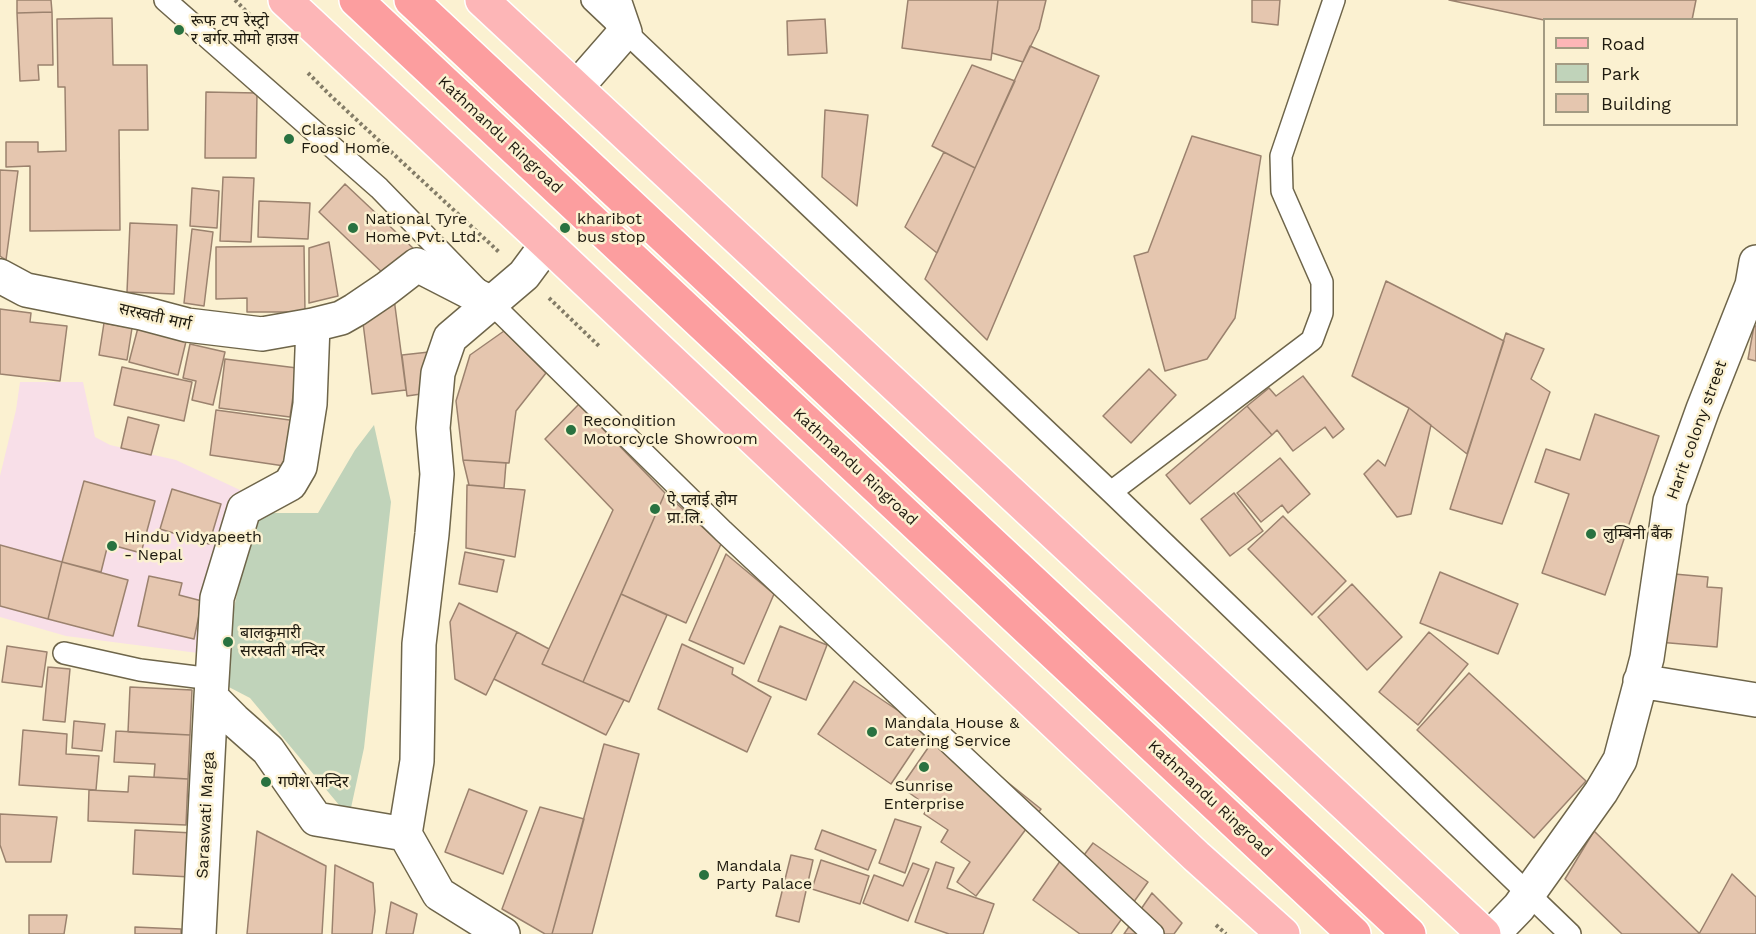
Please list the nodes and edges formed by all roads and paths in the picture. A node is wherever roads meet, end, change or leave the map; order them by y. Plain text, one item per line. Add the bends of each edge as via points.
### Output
1 (165, 0) edge
2 (285, 0) edge
3 (356, 0) edge
4 (411, 0) edge
5 (482, 0) edge
6 (592, 0) edge
7 (615, 0) edge
8 (1334, 0) edge
9 (625, 32) junction
10 (577, 87) junction
11 (547, 244) junction
12 (1756, 262) edge
13 (0, 276) edge
14 (491, 303) junction
15 (313, 325) junction
16 (1111, 492) junction
17 (64, 653) dead end
18 (1640, 681) junction
19 (212, 688) junction
20 (1756, 700) edge
21 (405, 834) junction
22 (1528, 894) junction
23 (199, 934) edge
24 (503, 934) edge
25 (1153, 934) edge
26 (1282, 934) edge
27 (1354, 934) edge
28 (1409, 934) edge
29 (1484, 934) edge
30 (1493, 934) edge
31 (1570, 934) edge

1 - 14 lane via 379,189
2 - 11 main road
3 - 27 highway, Kathmandu Ringroad
4 - 28 highway
5 - 10 main road
6 - 9 lane
7 - 9 street
8 - 16 lane via 1281,156 1282,191 1322,282 1323,313 1312,340
9 - 10 street
9 - 16 lane
10 - 29 main road
11 - 14 street via 524,274
11 - 26 main road
12 - 18 street, Harit colony street via 1752,285 1670,501 1647,658
13 - 15 street, सरस्वती मार्ग via 26,290 187,325 262,334
14 - 15 street via 417,265 355,310
14 - 21 street via 450,338 438,373 433,428 437,474 418,644 417,761
14 - 25 lane via 723,531
15 - 19 street, Saraswati Marga via 309,405 300,467 290,484 244,510 217,598
16 - 22 lane
17 - 19 lane
18 - 20 street
18 - 22 street, Harit colony street via 1620,760 1602,792
19 - 21 street via 234,720 268,750 316,819
19 - 23 street, Saraswati Marga
21 - 24 street via 439,894
22 - 30 street, Harit colony street
22 - 31 lane

